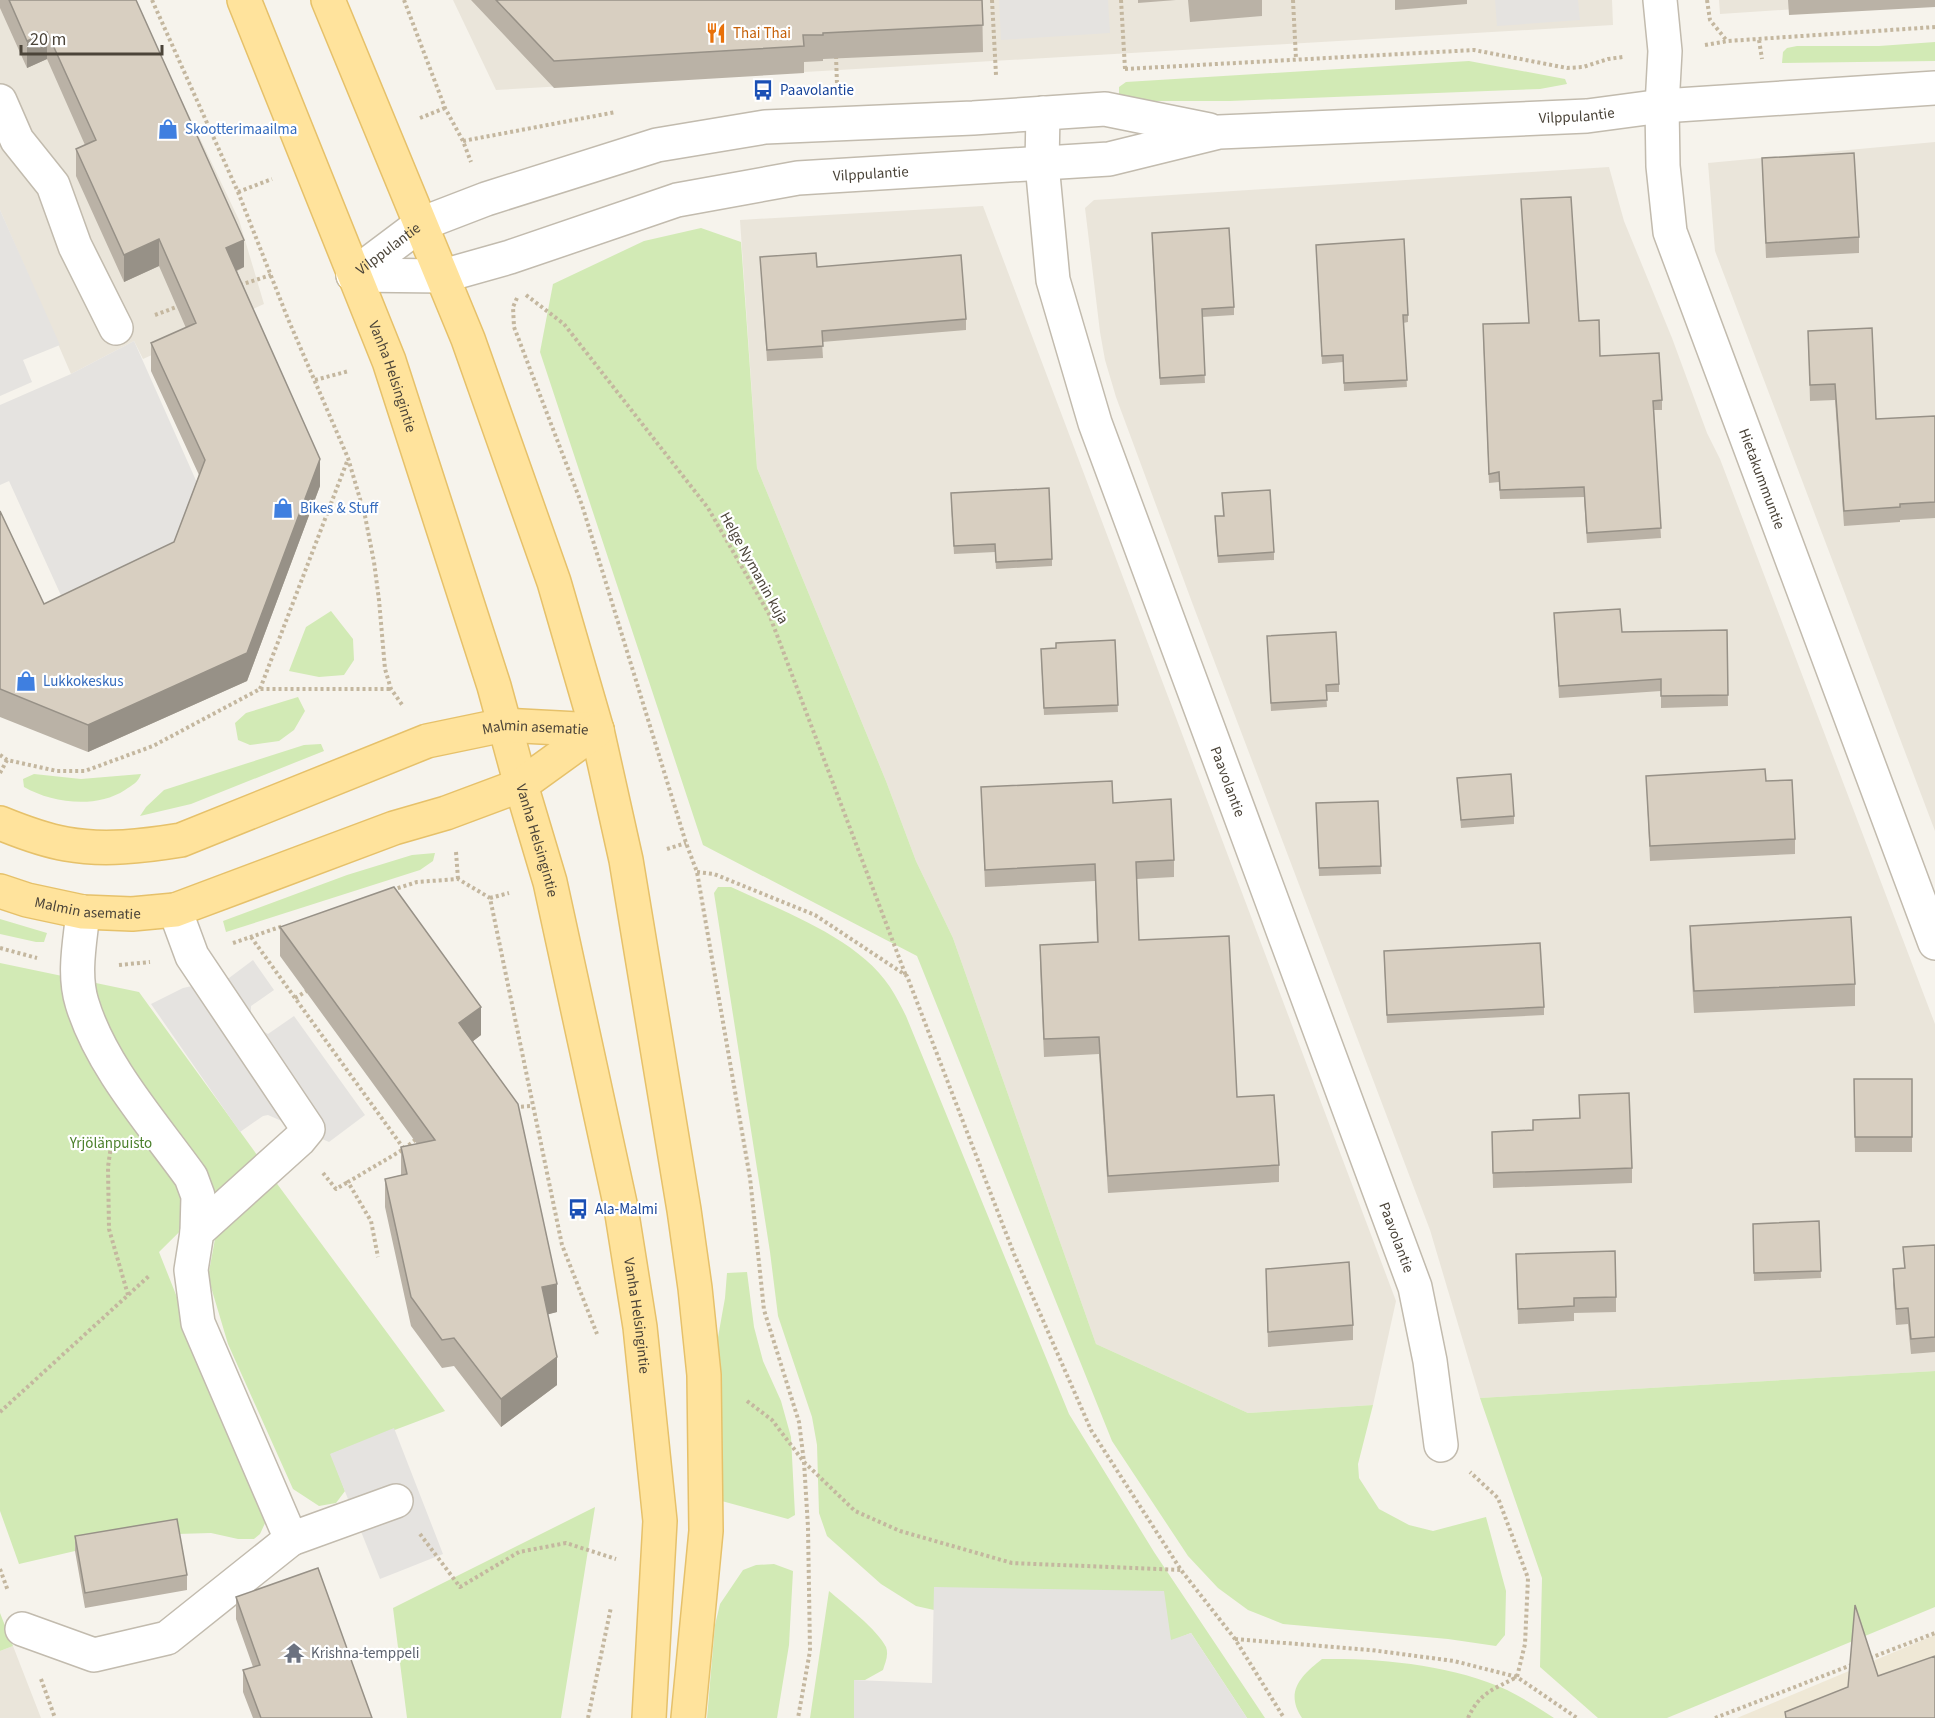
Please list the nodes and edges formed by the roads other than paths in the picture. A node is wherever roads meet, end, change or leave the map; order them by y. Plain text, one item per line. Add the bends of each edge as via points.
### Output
1 (244, 0) edge
2 (328, 0) edge
3 (1660, 0) edge
4 (1935, 88) edge
5 (0, 101) edge
6 (1662, 106) junction
7 (1043, 113) junction
8 (1219, 132) junction
9 (1042, 164) junction
10 (421, 224) junction
11 (353, 275) junction
12 (442, 276) junction
13 (116, 328) road end
14 (504, 724) junction
15 (597, 730) junction
16 (520, 785) junction
17 (0, 823) edge
18 (0, 891) edge
19 (175, 910) junction
20 (83, 912) junction
21 (1935, 943) edge
22 (196, 1232) junction
23 (1441, 1445) road end
24 (396, 1501) road end
25 (291, 1539) junction
26 (22, 1629) dead end
27 (650, 1718) edge
28 (688, 1718) edge

1 - 11 main road, Vanha Helsingintie
2 - 10 main road
3 - 6 street, Hietakummuntie via 1665,51
4 - 6 street, Vilppulantie
5 - 13 street via 17,140 53,185 75,246
6 - 8 street, Vilppulantie via 1587,116
6 - 21 street, Hietakummuntie via 1670,232
7 - 8 street, Vilppulantie via 1105,109
7 - 9 street, Paavolantie
7 - 10 street, Vilppulantie via 765,128 657,146
8 - 9 street, Vilppulantie via 1109,159
9 - 12 street, Vilppulantie via 798,178 676,200
9 - 23 street, Paavolantie via 1053,280 1095,423 1415,1287
10 - 11 street, Vilppulantie
10 - 12 main road
11 - 12 street, Vilppulantie
11 - 14 main road, Vanha Helsingintie via 388,361
12 - 15 main road via 554,582
14 - 15 main road, Malmin asematie
14 - 16 main road, Vanha Helsingintie
14 - 17 main road, Malmin asematie via 428,741 181,840 140,846 67,844
15 - 16 main road, Malmin asematie
15 - 28 main road via 626,861 684,1210 704,1375 706,1531
16 - 19 main road, Malmin asematie
16 - 27 main road, Vanha Helsingintie via 550,882 621,1208 640,1327 660,1521
18 - 20 main road, Malmin asematie
19 - 20 main road, Malmin asematie via 132,914
19 - 22 street via 192,956 308,1129
20 - 22 street via 77,965 82,1002 103,1053 192,1177 198,1196
22 - 25 street via 191,1270 198,1323
24 - 25 street
25 - 26 street via 167,1638 94,1655

